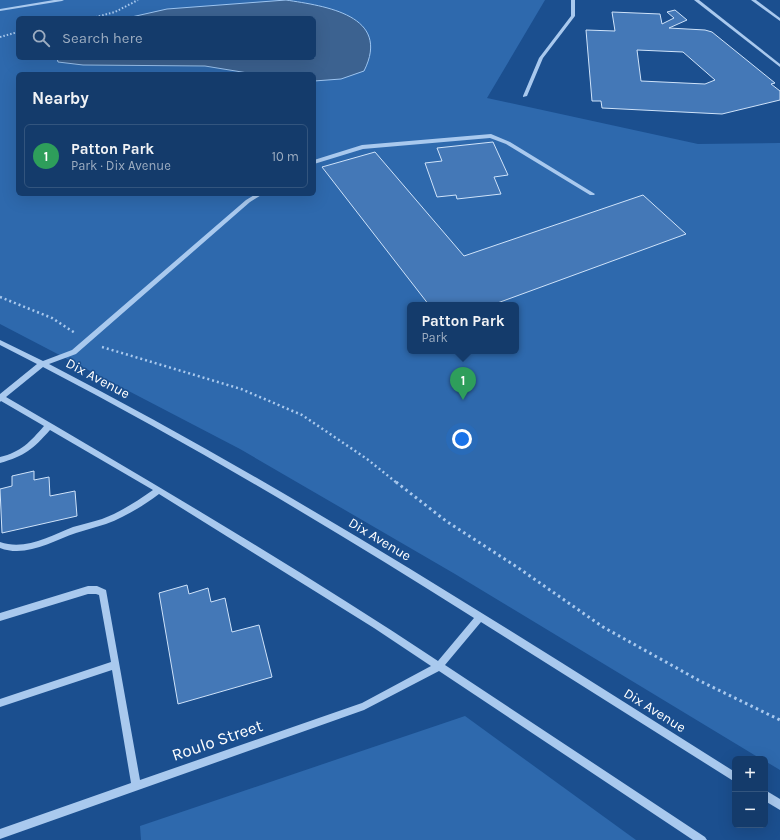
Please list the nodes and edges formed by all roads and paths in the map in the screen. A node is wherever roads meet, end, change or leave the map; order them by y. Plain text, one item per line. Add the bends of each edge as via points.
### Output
1 (61, 0) edge
2 (138, 0) edge
3 (573, 0) edge
4 (696, 0) edge
5 (752, 0) edge
6 (0, 10) edge
7 (100, 16) edge
8 (780, 20) edge
9 (16, 33) edge
10 (0, 37) edge
11 (780, 66) edge
12 (525, 96) dead end
13 (316, 161) edge
14 (592, 194) dead end
15 (257, 196) edge
16 (0, 297) edge
17 (88, 340) junction
18 (0, 342) edge
19 (42, 364) junction
20 (0, 398) edge
21 (49, 426) junction
22 (0, 460) edge
23 (158, 490) junction
24 (0, 545) edge
25 (0, 617) edge
26 (480, 617) junction
27 (114, 666) junction
28 (439, 666) junction
29 (0, 703) edge
30 (780, 720) edge
31 (732, 774) edge
32 (136, 786) junction
33 (768, 797) edge
34 (780, 805) edge
35 (0, 834) edge
36 (702, 840) edge

1 - 6 street
2 - 7 path via 115,12
3 - 12 street via 573,16 541,58
4 - 11 street
5 - 8 street
9 - 10 path
13 - 14 street via 362,147 491,136 508,143
15 - 17 street
16 - 17 path via 52,318
17 - 19 street via 74,352
17 - 30 path via 100,347 241,389 302,415 367,459 446,521 603,627 700,681
18 - 19 street, Dix Avenue
19 - 20 street
19 - 26 street, Dix Avenue via 196,446
20 - 21 street
21 - 22 street via 30,448 16,456
21 - 23 street
23 - 24 street via 138,506 106,521 34,546 8,548
23 - 28 street
25 - 27 street via 88,590 97,590 103,593 106,602
26 - 28 street
26 - 31 street, Dix Avenue
27 - 29 street
27 - 32 street
28 - 32 street, Roulo Street via 364,706
28 - 36 street
32 - 35 street, Roulo Street
33 - 34 street

